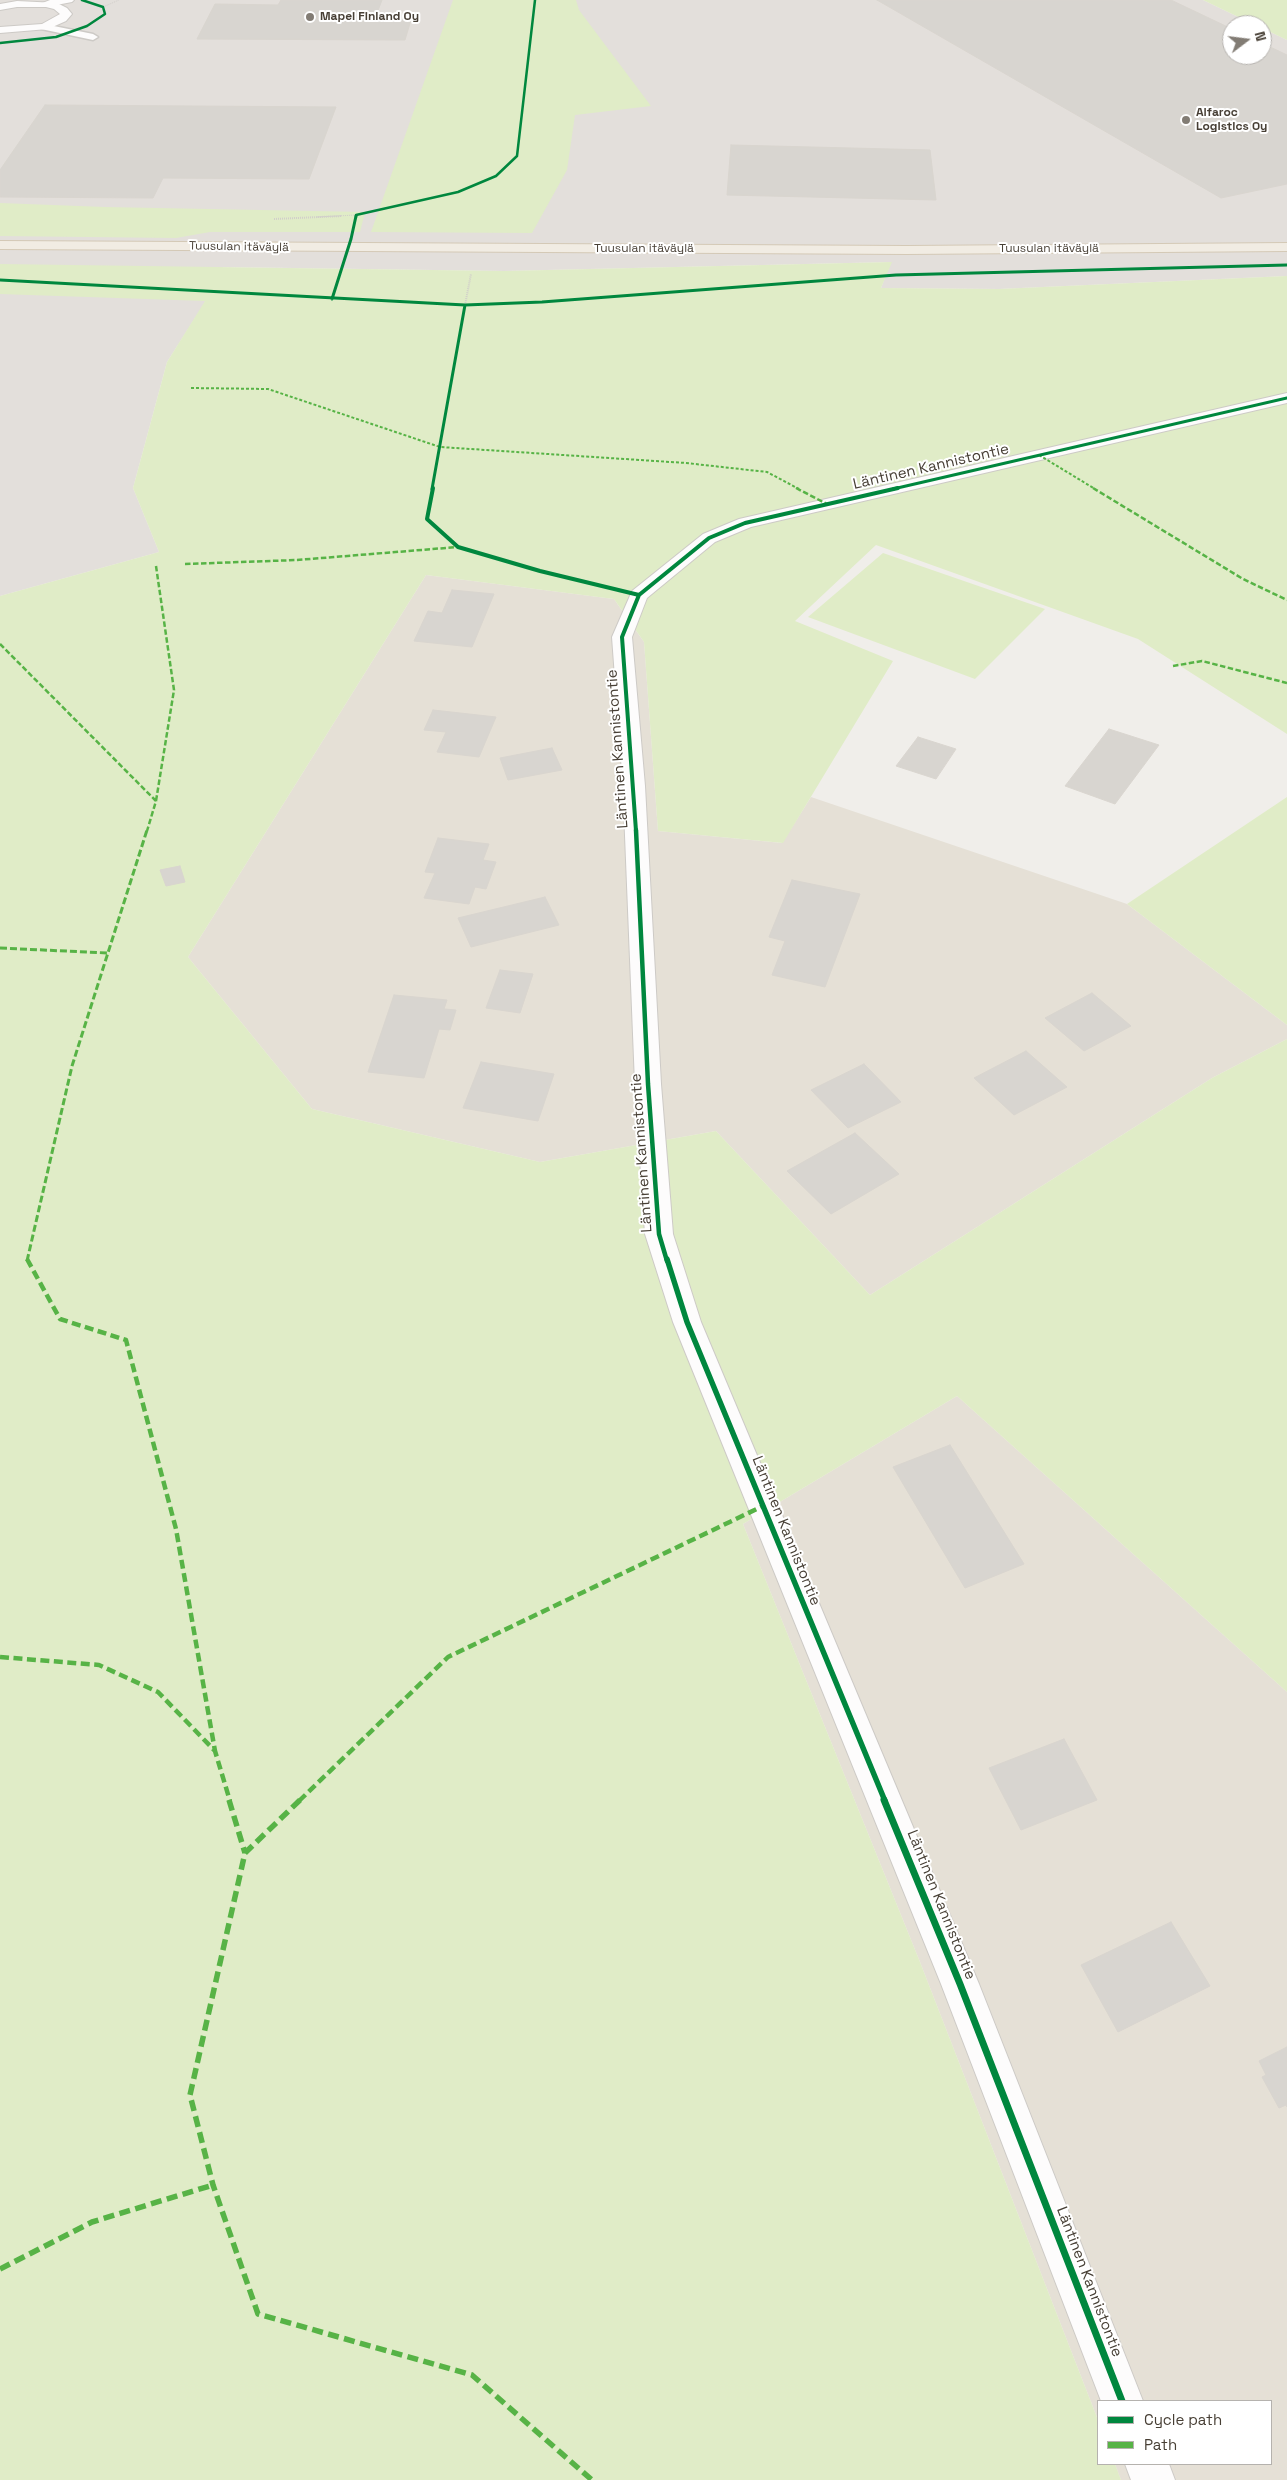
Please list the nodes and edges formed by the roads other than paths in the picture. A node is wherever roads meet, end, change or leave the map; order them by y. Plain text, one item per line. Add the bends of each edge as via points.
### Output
1 (84, 0) edge
2 (66, 5) edge
3 (1, 6) edge
4 (44, 26) junction
5 (0, 30) edge
6 (93, 37) dead end
7 (0, 245) edge
8 (1287, 247) edge
9 (1287, 398) edge
10 (1122, 2400) edge
11 (1147, 2465) edge
12 (1153, 2480) edge

1 - 2 street
2 - 3 street
2 - 4 street via 62,19
4 - 5 street
4 - 6 lane
7 - 8 main road, Tuusulan itäväylä via 897,250
9 - 10 street, Läntinen Kannistontie via 745,523 709,538 639,594 622,637 634,786 648,1084 659,1234 687,1322 960,1984
11 - 12 street

